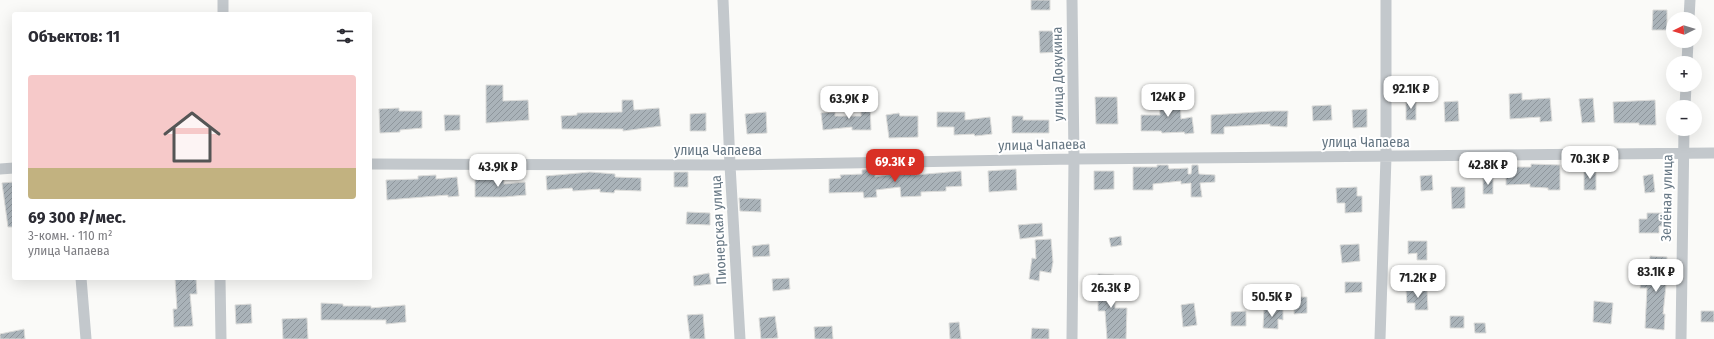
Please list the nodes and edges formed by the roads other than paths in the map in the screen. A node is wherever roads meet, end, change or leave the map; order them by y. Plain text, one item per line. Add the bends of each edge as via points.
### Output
1 (223, 0) edge
2 (723, 0) edge
3 (1072, 0) edge
4 (1386, 0) edge
5 (1690, 0) edge
6 (223, 12) edge
7 (1689, 12) edge
8 (1684, 136) edge
9 (1714, 153) edge
10 (1683, 154) junction
11 (1386, 157) junction
12 (1074, 159) junction
13 (372, 164) edge
14 (730, 165) junction
15 (12, 168) edge
16 (0, 169) edge
17 (81, 280) edge
18 (220, 280) edge
19 (86, 339) edge
20 (221, 339) edge
21 (740, 339) edge
22 (1072, 339) edge
23 (1380, 339) edge
24 (1681, 339) edge

1 - 6 street
2 - 14 street, Пионерская улица
3 - 12 street, улица Докукина
4 - 11 street
5 - 7 street
8 - 10 street, Зелёная улица
9 - 10 street, улица Чапаева
10 - 11 street, улица Чапаева
10 - 24 street, Зелёная улица
11 - 12 street, улица Чапаева
11 - 23 street
12 - 14 street, улица Чапаева
12 - 22 street, улица Докукина
13 - 14 street, улица Чапаева
14 - 21 street, Пионерская улица
15 - 16 street
17 - 19 street
18 - 20 street

